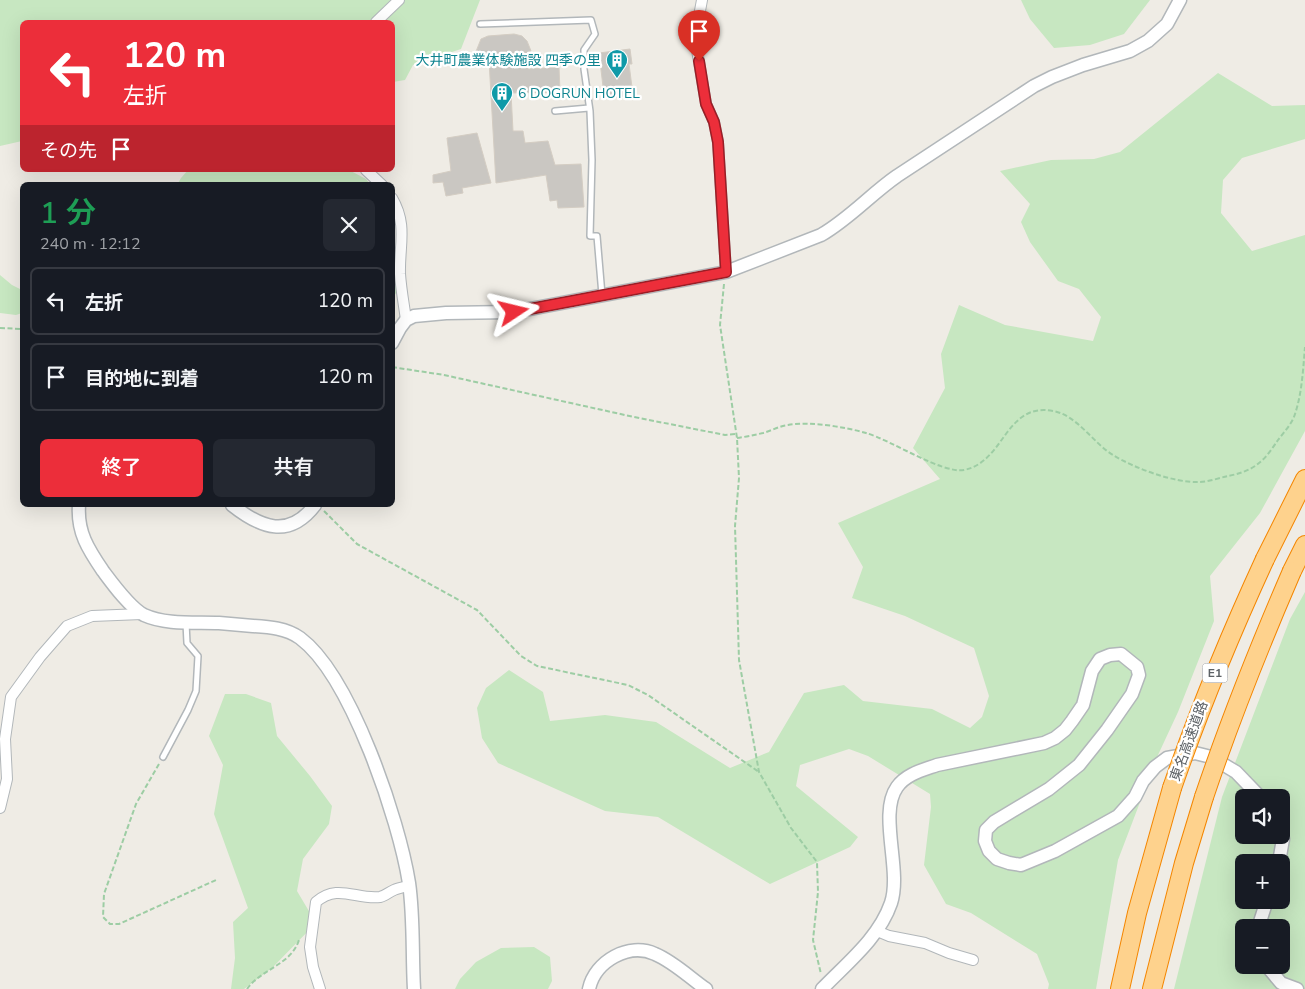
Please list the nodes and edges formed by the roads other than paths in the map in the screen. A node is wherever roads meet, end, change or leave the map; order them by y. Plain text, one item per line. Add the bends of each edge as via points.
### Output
1 (399, 0) edge
2 (702, 0) edge
3 (1180, 0) edge
4 (378, 20) edge
5 (480, 24) dead end
6 (589, 108) junction
7 (555, 111) dead end
8 (368, 172) edge
9 (379, 182) edge
10 (395, 203) edge
11 (726, 272) junction
12 (602, 295) junction
13 (406, 320) junction
14 (395, 338) edge
15 (1305, 479) edge
16 (79, 507) edge
17 (234, 507) edge
18 (319, 508) edge
19 (1305, 545) edge
20 (142, 614) junction
21 (186, 622) junction
22 (12, 697) junction
23 (0, 701) edge
24 (163, 757) road end
25 (1252, 789) edge
26 (0, 808) edge
27 (409, 886) junction
28 (877, 931) junction
29 (973, 960) dead end
30 (1274, 974) edge
31 (320, 989) edge
32 (414, 989) edge
33 (590, 989) edge
34 (706, 989) edge
35 (822, 989) edge
36 (1120, 989) edge
37 (1152, 989) edge
38 (1296, 989) edge

1 - 4 street
2 - 11 street via 697,50 706,104 718,142
3 - 11 street via 1167,24 1148,41 1130,51 1068,70 1034,86 881,187 833,228
5 - 6 lane via 591,20 594,34 584,50
6 - 7 lane
6 - 12 lane via 592,160 590,236 597,236
8 - 9 street
10 - 13 street via 403,228 400,273
11 - 12 street
12 - 13 street via 514,312 446,313 414,316
13 - 14 street
15 - 36 highway, 東名高速道路 / E1, bridge via 1265,560 1189,738 1137,913
16 - 20 street via 80,531 94,557 108,578
17 - 18 street via 261,524 279,526 299,522
19 - 37 highway, E1, bridge via 1262,640 1204,797
20 - 21 street
20 - 22 street via 92,616 67,626
21 - 24 lane via 187,643 198,656 196,691
21 - 27 street via 285,630 314,652 332,677 368,746 402,847
22 - 23 street
22 - 26 street via 5,739 7,779
25 - 28 street via 1236,772 1211,757 1195,753 1167,758 1143,781 1136,797 1118,816 1055,851 1021,865 997,859 985,841 986,830 1079,765 1132,694 1140,675 1137,666 1120,654 1110,655 1100,659 1092,671 1082,705 1065,730 1055,738 928,768 906,778 897,787 890,816 894,890 886,916
27 - 31 street via 374,897 338,892 316,902 310,947
27 - 32 street
28 - 29 street
28 - 35 street
30 - 38 street via 1281,983
33 - 34 street via 599,969 610,958 643,951 657,954

